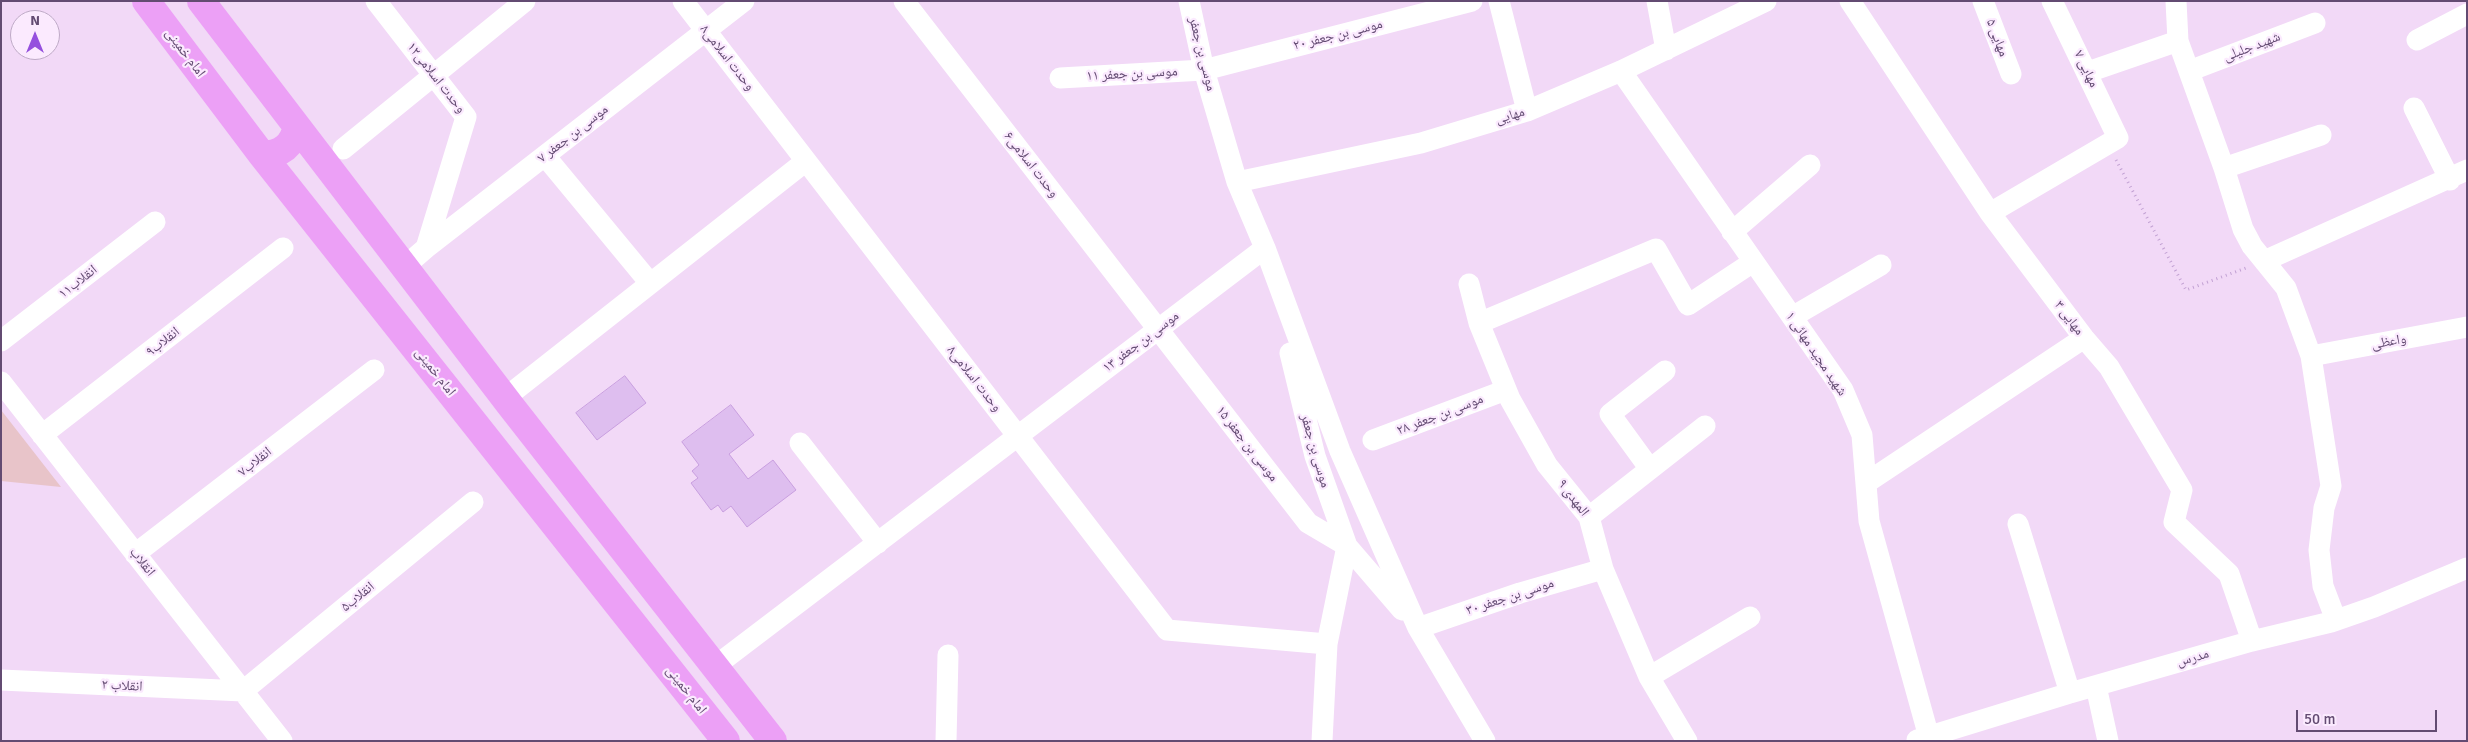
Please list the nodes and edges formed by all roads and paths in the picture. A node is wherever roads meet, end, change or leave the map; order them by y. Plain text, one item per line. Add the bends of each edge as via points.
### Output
1 (146, 1) edge
2 (376, 1) edge
3 (525, 1) edge
4 (683, 1) edge
5 (744, 1) edge
6 (904, 1) edge
7 (1189, 1) edge
8 (1472, 1) edge
9 (1499, 1) edge
10 (1657, 1) edge
11 (1766, 1) edge
12 (1850, 1) edge
13 (1983, 1) edge
14 (2052, 1) edge
15 (2176, 1) edge
16 (208, 4) edge
17 (2467, 14) edge
18 (2315, 23) dead end
19 (706, 31) junction
20 (2417, 40) dead end
21 (2178, 41) junction
22 (1666, 50) junction
23 (1204, 70) junction
24 (2188, 71) junction
25 (1622, 72) junction
26 (2088, 72) junction
27 (2011, 74) dead end
28 (434, 75) junction
29 (1060, 78) dead end
30 (2414, 108) dead end
31 (1527, 111) junction
32 (297, 127) junction
33 (2322, 135) dead end
34 (2113, 141) junction
35 (343, 149) dead end
36 (262, 155) junction
37 (545, 156) junction
38 (806, 161) junction
39 (1810, 165) dead end
40 (2224, 168) junction
41 (2458, 175) edge
42 (1237, 182) junction
43 (340, 184) junction
44 (307, 211) junction
45 (1990, 214) junction
46 (154, 222) dead end
47 (1732, 232) junction
48 (283, 248) dead end
49 (426, 248) junction
50 (1264, 248) junction
51 (2264, 261) junction
52 (1753, 262) junction
53 (1881, 265) dead end
54 (404, 268) junction
55 (650, 283) junction
56 (1469, 284) dead end
57 (1792, 318) junction
58 (1480, 323) junction
59 (2467, 327) edge
60 (1158, 329) junction
61 (2084, 338) junction
62 (1, 342) edge
63 (2311, 356) junction
64 (374, 370) dead end
65 (1665, 372) dead end
66 (1, 382) edge
67 (1506, 390) junction
68 (504, 398) junction
69 (1705, 426) dead end
70 (42, 435) junction
71 (1018, 436) junction
72 (1373, 440) dead end
73 (800, 443) dead end
74 (1650, 469) junction
75 (1866, 483) junction
76 (473, 502) dead end
77 (1589, 517) junction
78 (2018, 524) dead end
79 (878, 543) junction
80 (1346, 546) junction
81 (136, 554) junction
82 (2467, 568) edge
83 (1603, 569) junction
84 (1750, 617) dead end
85 (2336, 620) junction
86 (1418, 628) junction
87 (2252, 641) junction
88 (1327, 644) junction
89 (948, 656) dead end
90 (714, 667) junction
91 (1649, 677) junction
92 (1, 680) edge
93 (2096, 686) junction
94 (243, 691) junction
95 (2070, 693) junction
96 (1922, 739) edge
97 (282, 741) edge
98 (726, 741) edge
99 (773, 741) edge
100 (946, 741) edge
101 (1322, 741) edge
102 (1485, 741) edge
103 (1688, 741) edge
104 (2108, 741) edge

1 - 36 main road, امام خمینی
2 - 28 street, وحدت اسلامی۱۲
3 - 28 street
4 - 19 street, وحدت اسلامی۸
5 - 19 street, موسی بن جعفر ۷
6 - 60 street, وحدت اسلامی۶
7 - 23 street, موسی بن جعفر
8 - 23 street, موسی بن جعفر ۲۰
9 - 31 street
10 - 22 street
11 - 22 street, مهایی
12 - 45 street, مهایی ۳
13 - 27 street, مهایی ۵
14 - 26 street, مهایی ۷
15 - 21 street
16 - 32 main road
17 - 20 street
18 - 24 street, شهید جلیلی
19 - 37 street, موسی بن جعفر ۷
19 - 38 street, وحدت اسلامی۸
21 - 24 street
21 - 26 street
22 - 25 street, مهایی
23 - 29 street, موسی بن جعفر ۱۱
23 - 42 street, موسی بن جعفر
24 - 40 street
25 - 31 street, مهایی
25 - 47 street, شهید مجید مهائی ۱
26 - 34 street, مهایی ۷
28 - 35 street
28 - 49 street, وحدت اسلامی۱۲ via 466,117
30 - 41 street
31 - 42 street, مهایی via 1421,143
32 - 36 main road via 294,139 286,149
32 - 43 main road
33 - 40 street
34 - 45 street
34 - 51 path via 2186,290
36 - 44 main road, امام خمینی
37 - 49 street, موسی بن جعفر ۷
37 - 55 street
38 - 55 street
38 - 71 street, وحدت اسلامی۸
39 - 47 street
40 - 51 street via 2243,229
41 - 51 street
42 - 50 street, موسی بن جعفر
43 - 44 main road via 328,182 315,187 308,197
43 - 54 main road
44 - 98 main road, امام خمینی
45 - 61 street, مهایی ۳
46 - 62 street, انقلاب۱۱
47 - 52 street, شهید مجید مهائی ۱
48 - 70 street, انقلاب۹
49 - 54 street, موسی بن جعفر ۷
50 - 60 street, موسی بن جعفر ۱۳
50 - 80 street, موسی بن جعفر via 1315,456
50 - 86 street, موسی بن جعفر via 1340,451
51 - 63 street via 2286,288
52 - 57 street, شهید مجید مهائی ۱
52 - 58 street via 1688,305 1656,249
53 - 57 street
54 - 68 main road
55 - 68 street
56 - 58 street, المهدی ۹
57 - 75 street, شهید مجید مهائی ۱ via 1843,390 1862,435
58 - 67 street, المهدی ۹
59 - 63 street, واعظی
60 - 71 street, موسی بن جعفر ۱۳
60 - 80 street, موسی بن جعفر ۱۵ via 1308,523
61 - 75 street
61 - 87 street, مهایی ۳ via 2109,367 2182,490 2174,522 2229,574
63 - 85 street via 2330,486 2319,550 2322,586
64 - 81 street, انقلاب۷
65 - 74 street via 1610,414
66 - 70 street, انقلاب
67 - 72 street, موسی بن جعفر ۲۸
67 - 77 street, المهدی ۹ via 1547,465
68 - 90 main road
69 - 74 street
70 - 81 street, انقلاب
71 - 79 street, موسی بن جعفر ۱۳
71 - 88 street, وحدت اسلامی۸ via 1167,630
73 - 79 street
74 - 77 street
75 - 96 street, شهید مجید مهائی ۱ via 1869,521
76 - 94 street, انقلاب۵
77 - 83 street, المهدی ۹
78 - 95 street
79 - 90 street, موسی بن جعفر ۱۳
80 - 86 street, موسی بن جعفر
80 - 88 street
81 - 94 street, انقلاب
82 - 85 street, مدرس
83 - 86 street, موسی بن جعفر ۳۰
83 - 91 street, المهدی ۹
84 - 91 street
85 - 87 street, مدرس
86 - 102 street, موسی بن جعفر
87 - 93 street, مدرس
88 - 101 street
89 - 100 street
90 - 99 main road
91 - 103 street, المهدی ۹
92 - 94 street, انقلاب ۲
93 - 95 street, مدرس
93 - 104 street
94 - 97 street, انقلاب
95 - 96 street, مدرس

